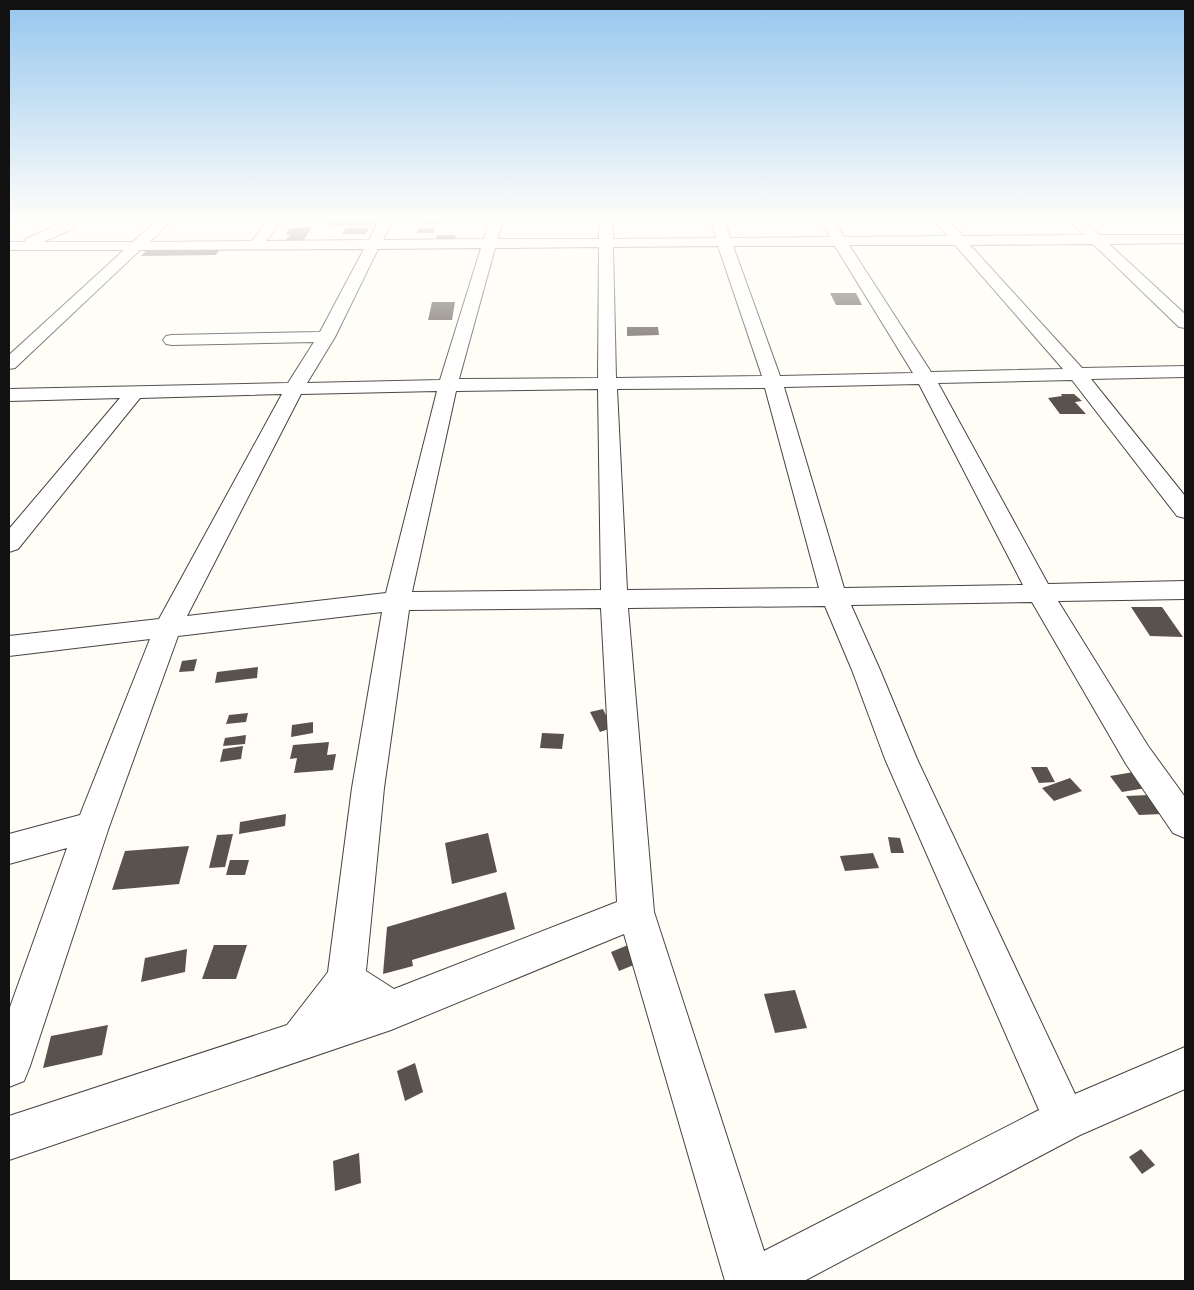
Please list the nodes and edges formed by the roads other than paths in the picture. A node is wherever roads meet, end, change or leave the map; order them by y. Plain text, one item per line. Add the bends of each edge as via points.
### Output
1 (101, 278) edge
2 (356, 278) edge
3 (480, 278) edge
4 (606, 278) edge
5 (737, 278) edge
6 (863, 278) edge
7 (992, 278) edge
8 (1138, 278) edge
9 (1185, 323) edge
10 (326, 337) junction
11 (172, 340) dead end
12 (9, 364) edge
13 (1185, 371) edge
14 (1078, 375) junction
15 (926, 378) junction
16 (773, 382) junction
17 (448, 385) junction
18 (607, 385) junction
19 (296, 388) junction
20 (134, 392) junction
21 (9, 395) edge
22 (1185, 511) edge
23 (9, 544) edge
24 (1185, 590) edge
25 (1040, 593) junction
26 (834, 597) junction
27 (614, 600) junction
28 (396, 601) junction
29 (168, 627) junction
30 (9, 646) edge
31 (1185, 823) edge
32 (92, 827) junction
33 (9, 849) edge
34 (636, 912) junction
35 (346, 980) junction
36 (391, 1010) junction
37 (301, 1039) junction
38 (9, 1066) edge
39 (1185, 1068) edge
40 (1065, 1120) junction
41 (9, 1138) edge
42 (749, 1281) edge
43 (755, 1281) edge

1 - 12 street
2 - 10 street
3 - 17 street
4 - 18 street
5 - 16 street
6 - 15 street
7 - 14 street
8 - 9 street
10 - 11 street
10 - 19 street
13 - 14 street
14 - 15 street
14 - 22 street
15 - 16 street
15 - 25 street
16 - 18 street
16 - 26 street
17 - 18 street
17 - 19 street
17 - 28 street
18 - 27 street
19 - 20 street
19 - 29 street
20 - 21 street
20 - 23 street
24 - 25 street
25 - 26 street
25 - 31 street via 1137,755
26 - 27 street
26 - 40 street via 901,759
27 - 28 street
27 - 34 street
28 - 29 street
28 - 35 street via 368,788
29 - 30 street
29 - 32 street
32 - 33 street
32 - 38 street
34 - 36 street
34 - 42 street
35 - 36 street
35 - 37 street
36 - 37 street
37 - 41 street
39 - 40 street
40 - 43 street

